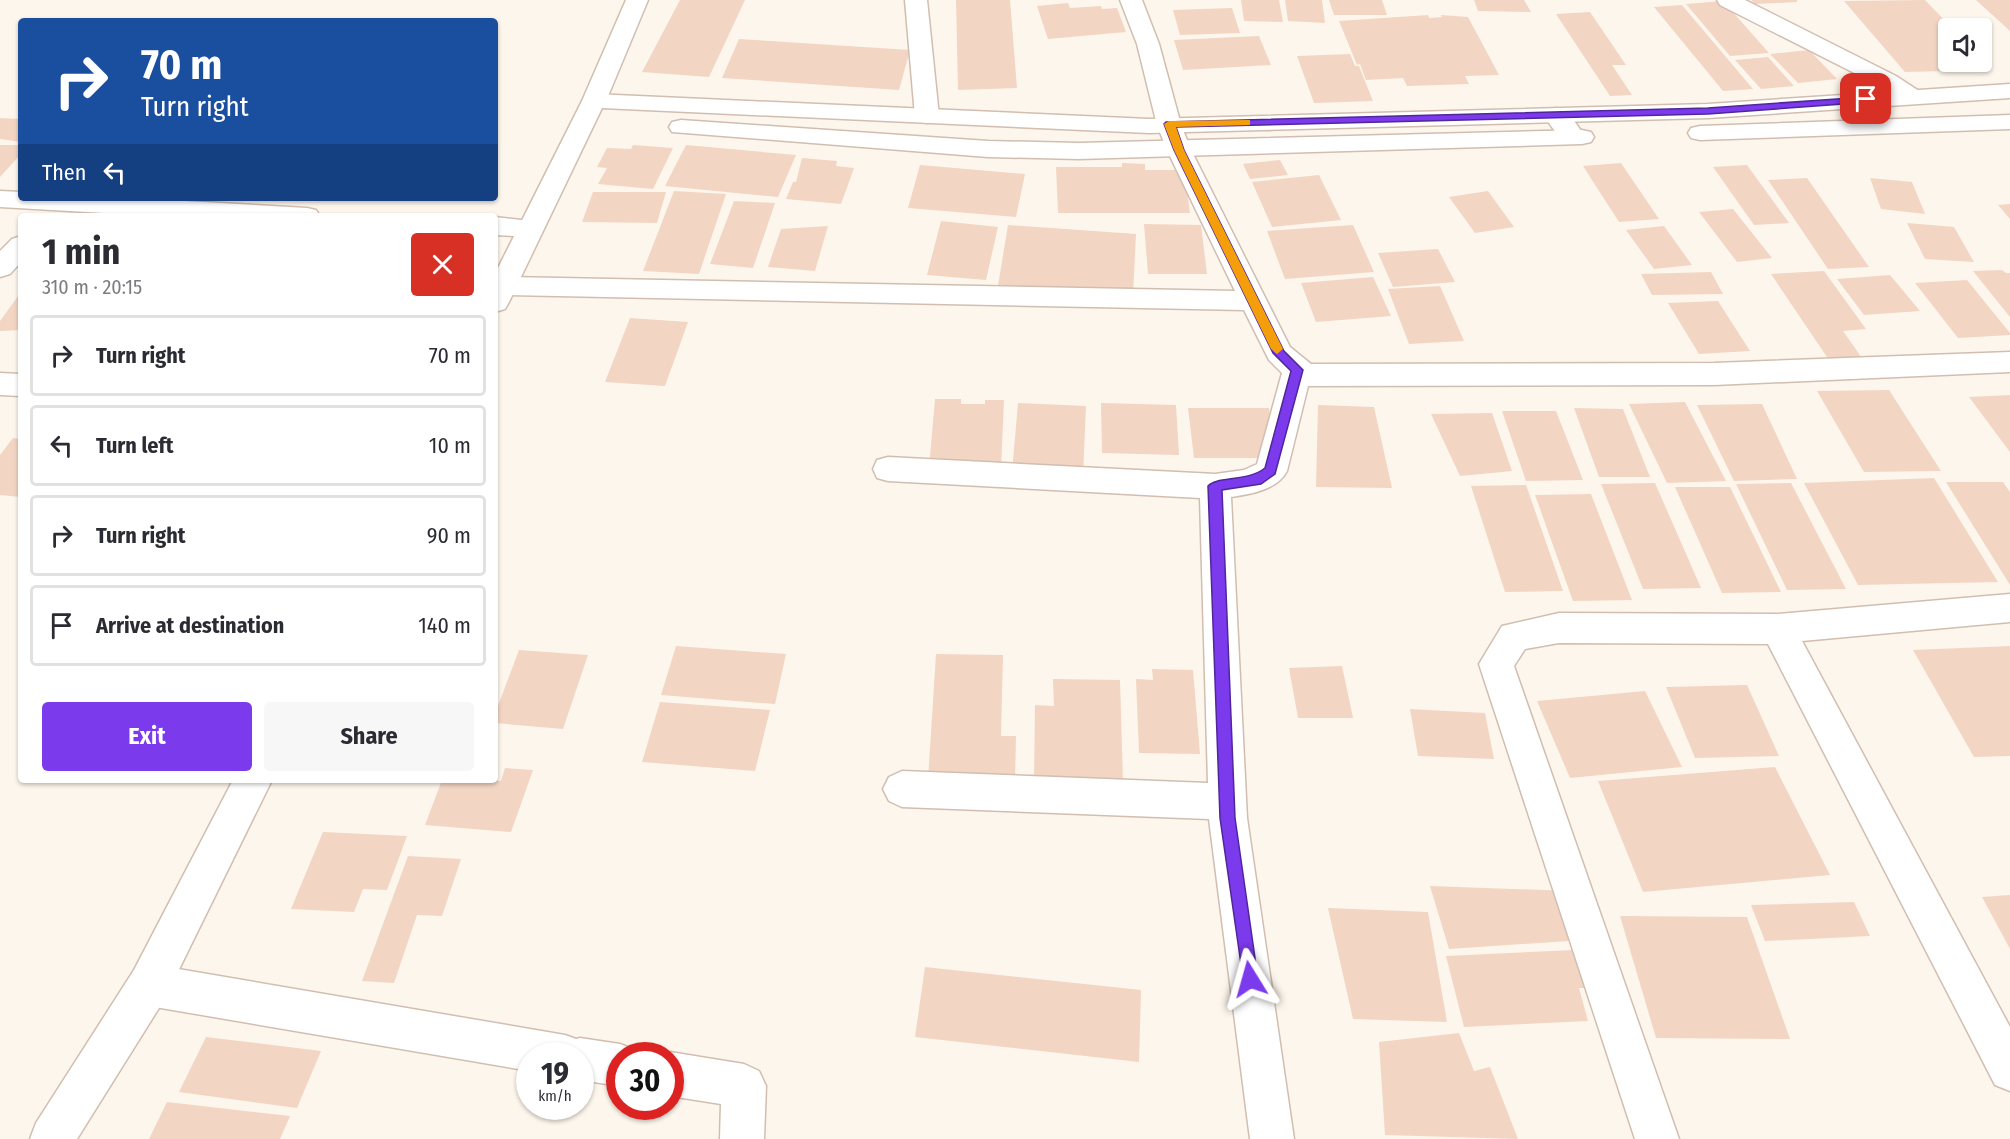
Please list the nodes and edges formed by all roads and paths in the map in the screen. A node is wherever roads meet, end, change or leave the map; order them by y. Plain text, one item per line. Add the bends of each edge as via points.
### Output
1 (637, 0) edge
2 (916, 0) edge
3 (1131, 0) edge
4 (1728, 0) edge
5 (2010, 91) edge
6 (1911, 96) junction
7 (590, 111) junction
8 (1556, 115) junction
9 (927, 116) junction
10 (2010, 122) edge
11 (1174, 137) junction
12 (1573, 137) junction
13 (0, 199) edge
14 (53, 209) edge
15 (198, 213) edge
16 (498, 226) edge
17 (531, 228) junction
18 (18, 248) edge
19 (0, 268) edge
20 (499, 294) edge
21 (1254, 301) junction
22 (2010, 362) edge
23 (1297, 370) junction
24 (0, 384) edge
25 (18, 385) edge
26 (888, 469) dead end
27 (1215, 486) junction
28 (2010, 608) edge
29 (1778, 629) junction
30 (251, 783) edge
31 (902, 789) dead end
32 (1227, 802) junction
33 (149, 985) junction
34 (516, 1048) edge
35 (2010, 1070) edge
36 (684, 1076) edge
37 (52, 1139) edge
38 (741, 1139) edge
39 (1272, 1139) edge
40 (1657, 1139) edge

1 - 7 street
2 - 9 street
3 - 11 street via 1148,44
4 - 6 street
5 - 6 street
6 - 8 street via 1708,111
7 - 9 street
7 - 11 street via 988,149
7 - 17 street
8 - 11 street
8 - 12 street
9 - 11 street
10 - 12 street
11 - 12 street
11 - 21 street
13 - 14 street
14 - 15 street
16 - 17 street
17 - 20 street
18 - 19 street
20 - 21 street
21 - 23 street via 1279,353
22 - 23 street via 1714,374 1305,375
23 - 27 street via 1271,471 1261,479
24 - 25 street
26 - 27 street
27 - 32 street
28 - 29 street
29 - 35 street
29 - 40 street via 1558,628 1514,636 1496,664
30 - 33 street
31 - 32 street
32 - 39 street
33 - 34 street
33 - 37 street
36 - 38 street via 744,1086

